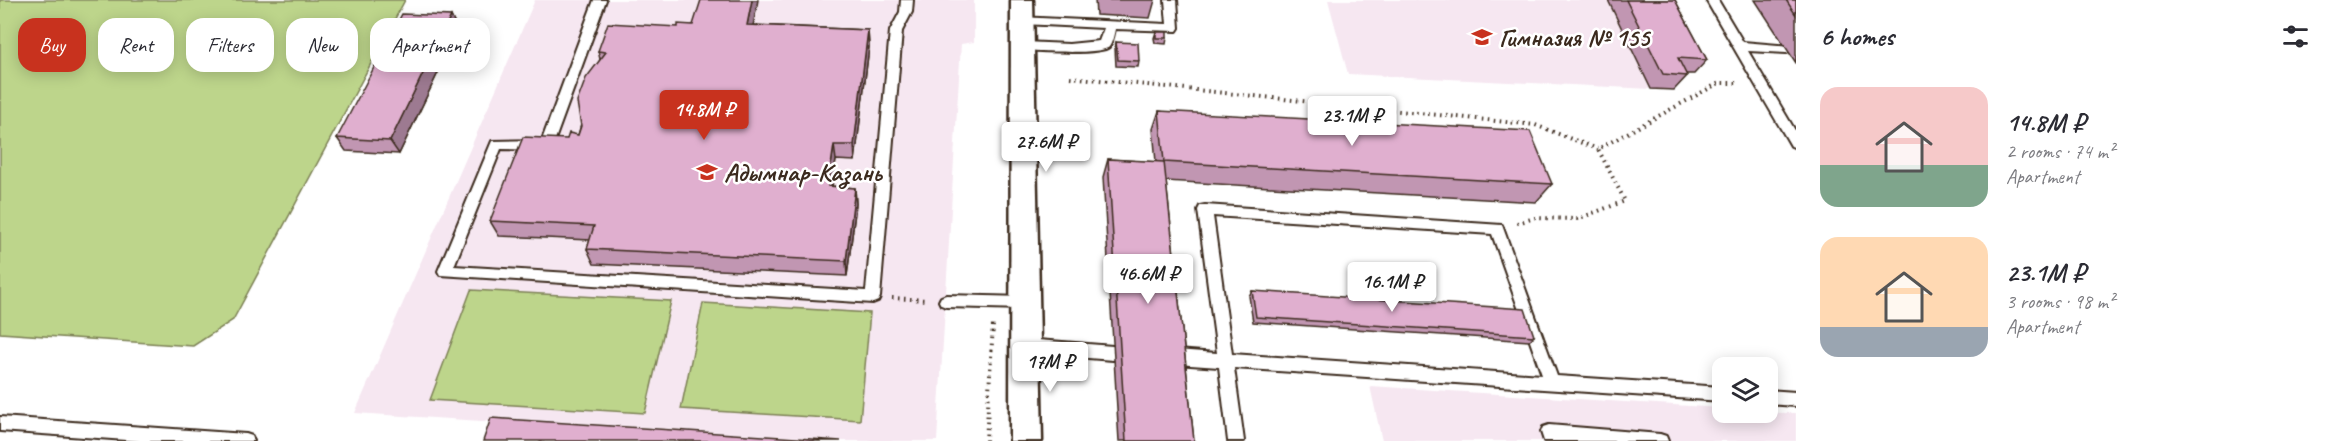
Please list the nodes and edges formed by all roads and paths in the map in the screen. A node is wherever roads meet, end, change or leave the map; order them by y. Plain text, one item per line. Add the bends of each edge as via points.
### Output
1 (600, 0) edge
2 (907, 0) edge
3 (1171, 0) edge
4 (1712, 0) edge
5 (1023, 10) edge
6 (1111, 25) junction
7 (1023, 46) junction
8 (1739, 46) junction
9 (1787, 49) dead end
10 (1070, 77) dead end
11 (1760, 82) junction
12 (1796, 143) edge
13 (1598, 149) junction
14 (1497, 229) junction
15 (873, 297) junction
16 (946, 301) joint
17 (1025, 303) junction
18 (1025, 346) junction
19 (1113, 353) dead end
20 (1176, 357) edge
21 (1225, 360) junction
22 (1551, 380) junction
23 (1712, 393) edge
24 (1778, 398) edge
25 (1796, 399) edge
26 (0, 424) edge
27 (246, 441) edge
28 (1026, 441) edge
29 (1236, 441) edge
30 (1551, 441) edge
31 (1660, 441) edge

1 - 15 lane via 547,146 497,144 445,271
2 - 15 lane via 906,12 896,31
3 - 6 lane via 1173,28
4 - 8 lane
5 - 6 lane
5 - 7 street
6 - 7 lane via 1104,45
7 - 17 street
8 - 9 lane
8 - 11 lane
10 - 13 path via 1535,125
11 - 12 lane
11 - 13 path via 1719,83
13 - 14 path via 1625,201 1577,219 1534,218
14 - 21 lane via 1205,210
14 - 22 lane
15 - 16 path
16 - 17 lane
17 - 18 street
18 - 19 lane
18 - 28 street
20 - 21 lane
21 - 22 lane
21 - 29 lane
22 - 23 lane
24 - 25 lane
26 - 27 lane
30 - 31 lane via 1549,432

